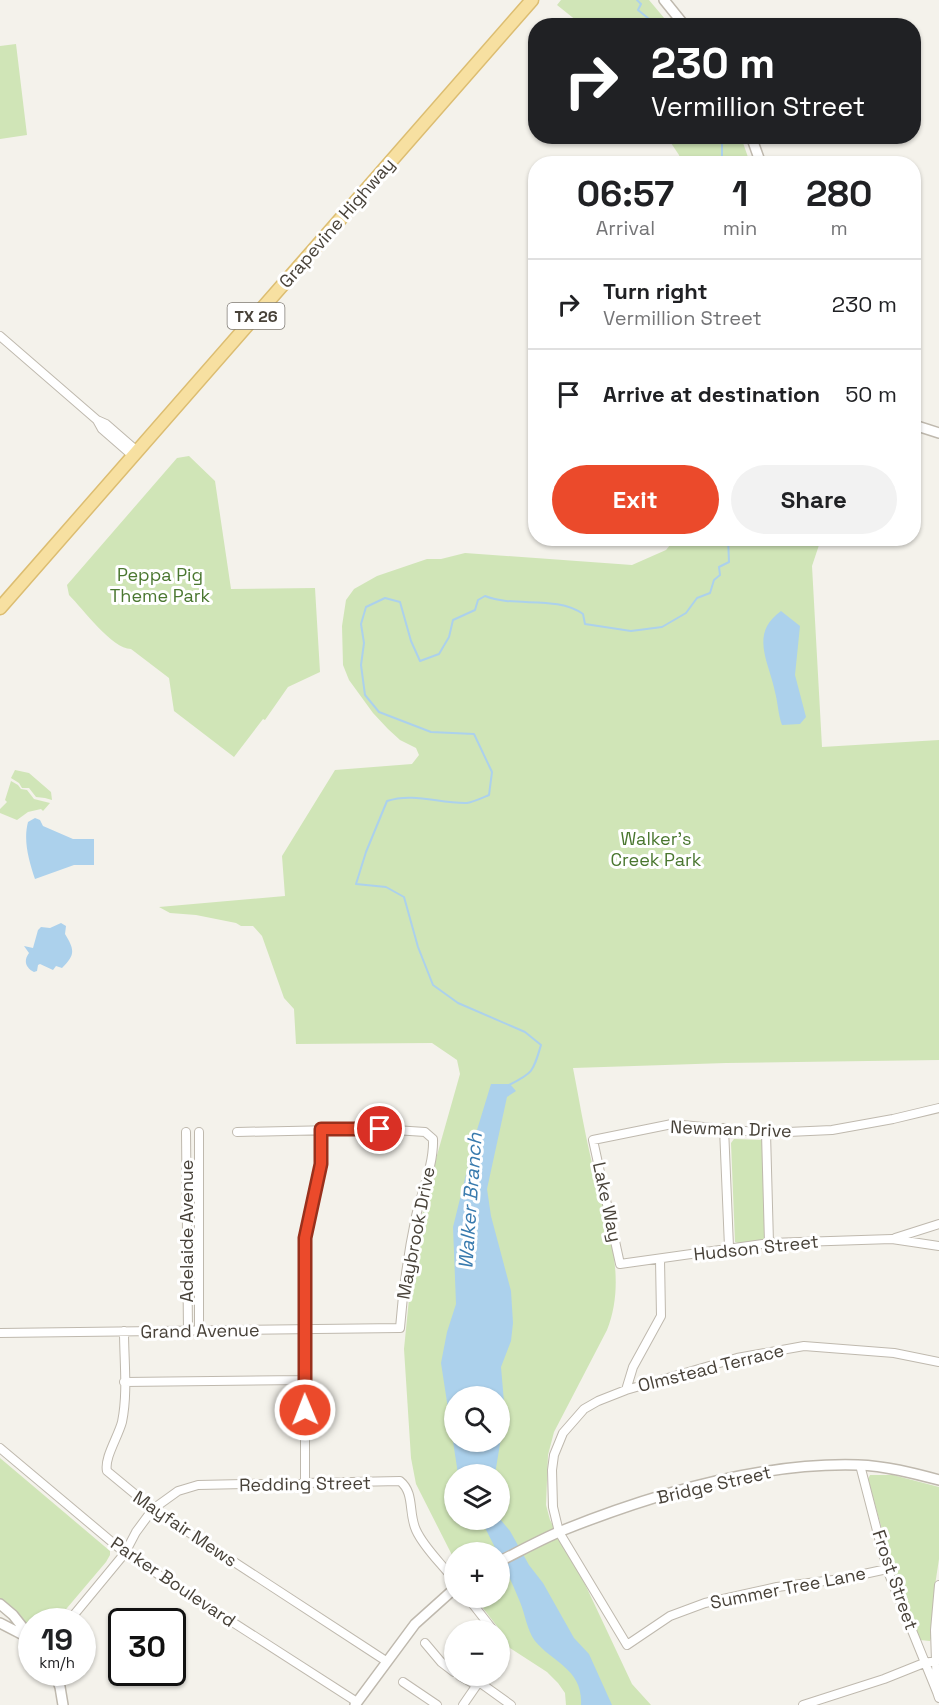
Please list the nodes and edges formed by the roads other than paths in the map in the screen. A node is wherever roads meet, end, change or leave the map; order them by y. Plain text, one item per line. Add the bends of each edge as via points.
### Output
1 (532, 0) edge
2 (664, 0) edge
3 (679, 18) edge
4 (0, 336) edge
5 (921, 427) edge
6 (939, 433) edge
7 (135, 453) junction
8 (0, 608) edge
9 (939, 1108) edge
10 (724, 1128) junction
11 (321, 1129) junction
12 (186, 1132) dead end
13 (199, 1132) dead end
14 (237, 1132) dead end
15 (766, 1133) junction
16 (593, 1140) joint
17 (939, 1224) edge
18 (892, 1239) junction
19 (769, 1243) junction
20 (939, 1246) edge
21 (729, 1247) junction
22 (660, 1259) junction
23 (620, 1264) joint
24 (400, 1328) joint
25 (304, 1329) junction
26 (199, 1330) junction
27 (188, 1331) junction
28 (124, 1332) junction
29 (0, 1333) edge
30 (939, 1362) edge
31 (305, 1380) junction
32 (124, 1382) junction
33 (626, 1390) junction
34 (0, 1448) edge
35 (860, 1465) junction
36 (939, 1480) edge
37 (305, 1484) junction
38 (153, 1509) junction
39 (559, 1532) junction
40 (125, 1553) junction
41 (510, 1556) edge
42 (444, 1567) edge
43 (887, 1569) junction
44 (939, 1585) edge
45 (444, 1598) edge
46 (0, 1604) edge
47 (80, 1608) edge
48 (476, 1608) edge
49 (485, 1620) edge
50 (18, 1622) edge
51 (0, 1623) edge
52 (18, 1634) edge
53 (425, 1643) dead end
54 (387, 1661) junction
55 (938, 1661) junction
56 (924, 1663) junction
57 (444, 1664) edge
58 (403, 1682) dead end
59 (60, 1686) edge
60 (476, 1686) edge
61 (486, 1686) edge
62 (938, 1695) edge
63 (356, 1704) edge
64 (63, 1705) edge
65 (437, 1705) edge
66 (463, 1705) edge
67 (511, 1705) edge
68 (803, 1705) edge

1 - 7 main road, Grapevine Highway / TX 26
2 - 3 street
4 - 7 street via 97,420 102,429
5 - 6 street
7 - 8 main road, Grapevine Highway / TX 26
9 - 15 street, Newman Drive via 832,1130
10 - 15 street, Newman Drive
10 - 16 street, Newman Drive via 672,1125
10 - 21 street
11 - 14 street
11 - 24 street, Maybrook Drive via 425,1132 433,1138 404,1281
11 - 25 street via 321,1164 305,1238
12 - 27 street, Adelaide Avenue
13 - 26 street, Adelaide Avenue
15 - 19 street
16 - 23 street, Lake Way
17 - 18 street, Hudson Street
18 - 19 street, Hudson Street
18 - 20 street, Hudson Street
19 - 21 street, Hudson Street
21 - 22 street, Hudson Street
22 - 23 street, Hudson Street
22 - 33 street via 661,1316 633,1367
24 - 25 street, Grand Avenue
25 - 26 street, Grand Avenue
25 - 31 street
26 - 27 street, Grand Avenue
27 - 28 street, Grand Avenue
28 - 29 street, Grand Avenue
28 - 32 street, Mayfair Mews
30 - 33 street, Olmstead Terrace via 894,1353 804,1346 737,1358
31 - 32 street
31 - 37 street
32 - 38 street, Mayfair Mews via 122,1421 106,1460 107,1471
33 - 39 street via 584,1409 563,1434 552,1470 553,1507
34 - 40 street, Parker Boulevard
35 - 36 street, Bridge Street
35 - 39 street, Bridge Street via 762,1472 672,1493
35 - 43 street, Frost Street
37 - 38 street, Redding Street via 198,1485 178,1491
37 - 42 street, Redding Street via 400,1481 409,1490 416,1531
38 - 40 street, Redding Street
38 - 54 street, Mayfair Mews
39 - 41 street, Bridge Street
39 - 43 street, Summer Tree Lane via 627,1645 670,1617 705,1603
40 - 47 street, Redding Street
40 - 63 street, Parker Boulevard
43 - 56 street, Frost Street
44 - 55 street via 935,1630
45 - 54 street via 415,1624
46 - 50 street
48 - 49 street
51 - 52 street
53 - 57 street
54 - 63 street
55 - 56 street
55 - 62 street
56 - 62 street, Frost Street
56 - 68 street
58 - 65 street
59 - 64 street
60 - 66 street
61 - 67 street

